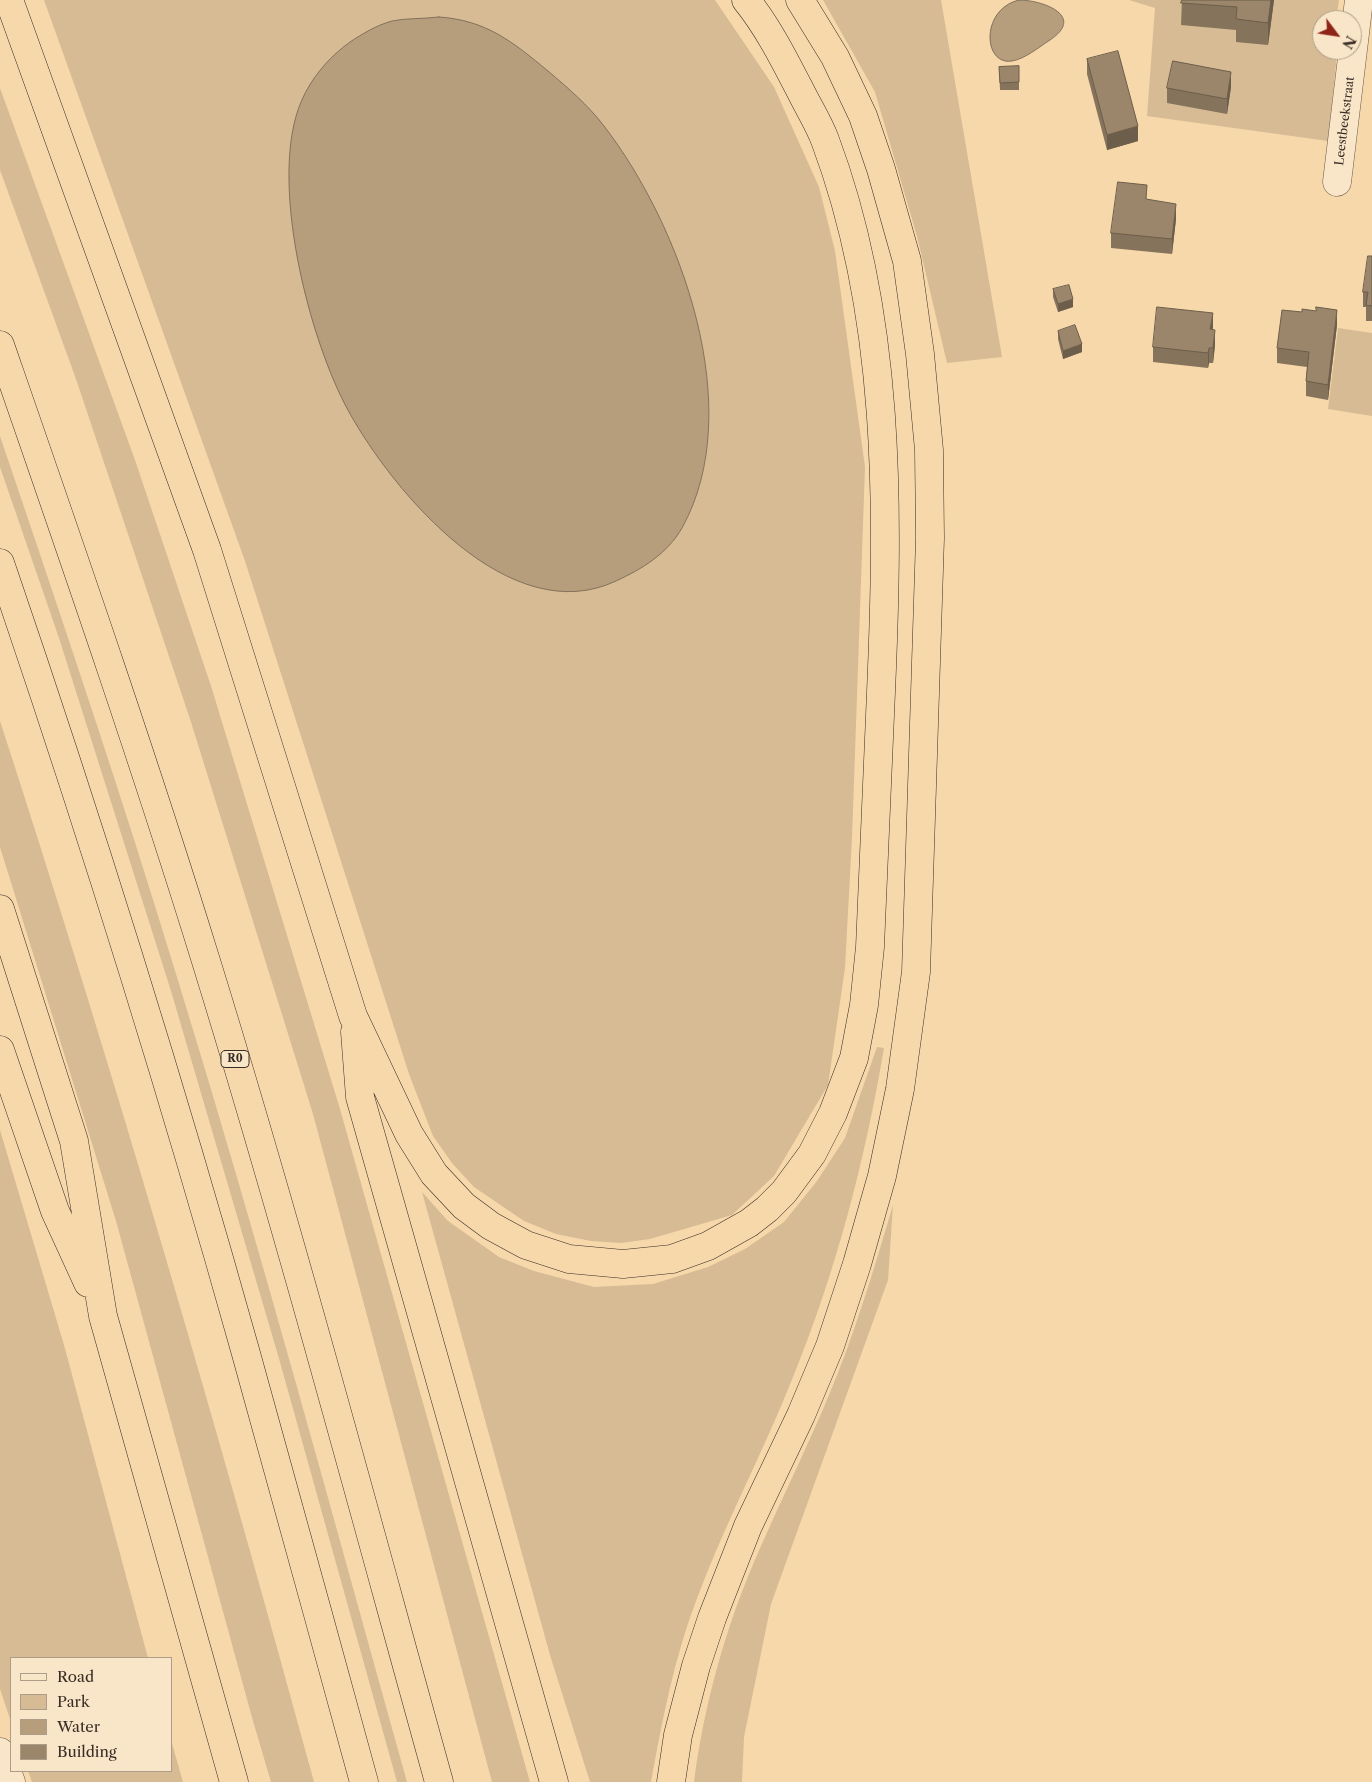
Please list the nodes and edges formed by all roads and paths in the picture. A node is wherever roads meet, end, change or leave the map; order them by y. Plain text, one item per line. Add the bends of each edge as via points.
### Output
1 (9, 0) edge
2 (746, 0) edge
3 (800, 0) edge
4 (1359, 0) edge
5 (1337, 182) dead end
6 (0, 345) edge
7 (0, 563) edge
8 (0, 909) edge
9 (353, 1016) junction
10 (0, 1050) edge
11 (103, 1316) junction
12 (0, 1752) edge
13 (11, 1782) edge
14 (234, 1782) edge
15 (364, 1782) edge
16 (440, 1782) edge
17 (554, 1782) edge
18 (671, 1782) edge

1 - 9 highway via 207,550
2 - 9 highway via 792,73 824,138 847,206 863,274 885,453 884,622 870,947 854,1058 833,1113 812,1154 784,1192 749,1223 708,1246 672,1259 623,1264 569,1259 526,1245 491,1226 464,1206 434,1174 409,1134
3 - 18 highway via 835,57 863,116 878,160 907,261 920,354 929,450 930,538 916,972 900,1089 882,1176 857,1264 830,1346 748,1526 712,1618 678,1735
4 - 5 street, Leestbeekstraat
6 - 16 highway, R0 via 206,961
7 - 15 highway via 62,745 144,1008 245,1349
8 - 11 highway via 74,1141
9 - 17 highway via 360,1097
10 - 11 highway via 55,1211
11 - 14 highway
12 - 13 street

